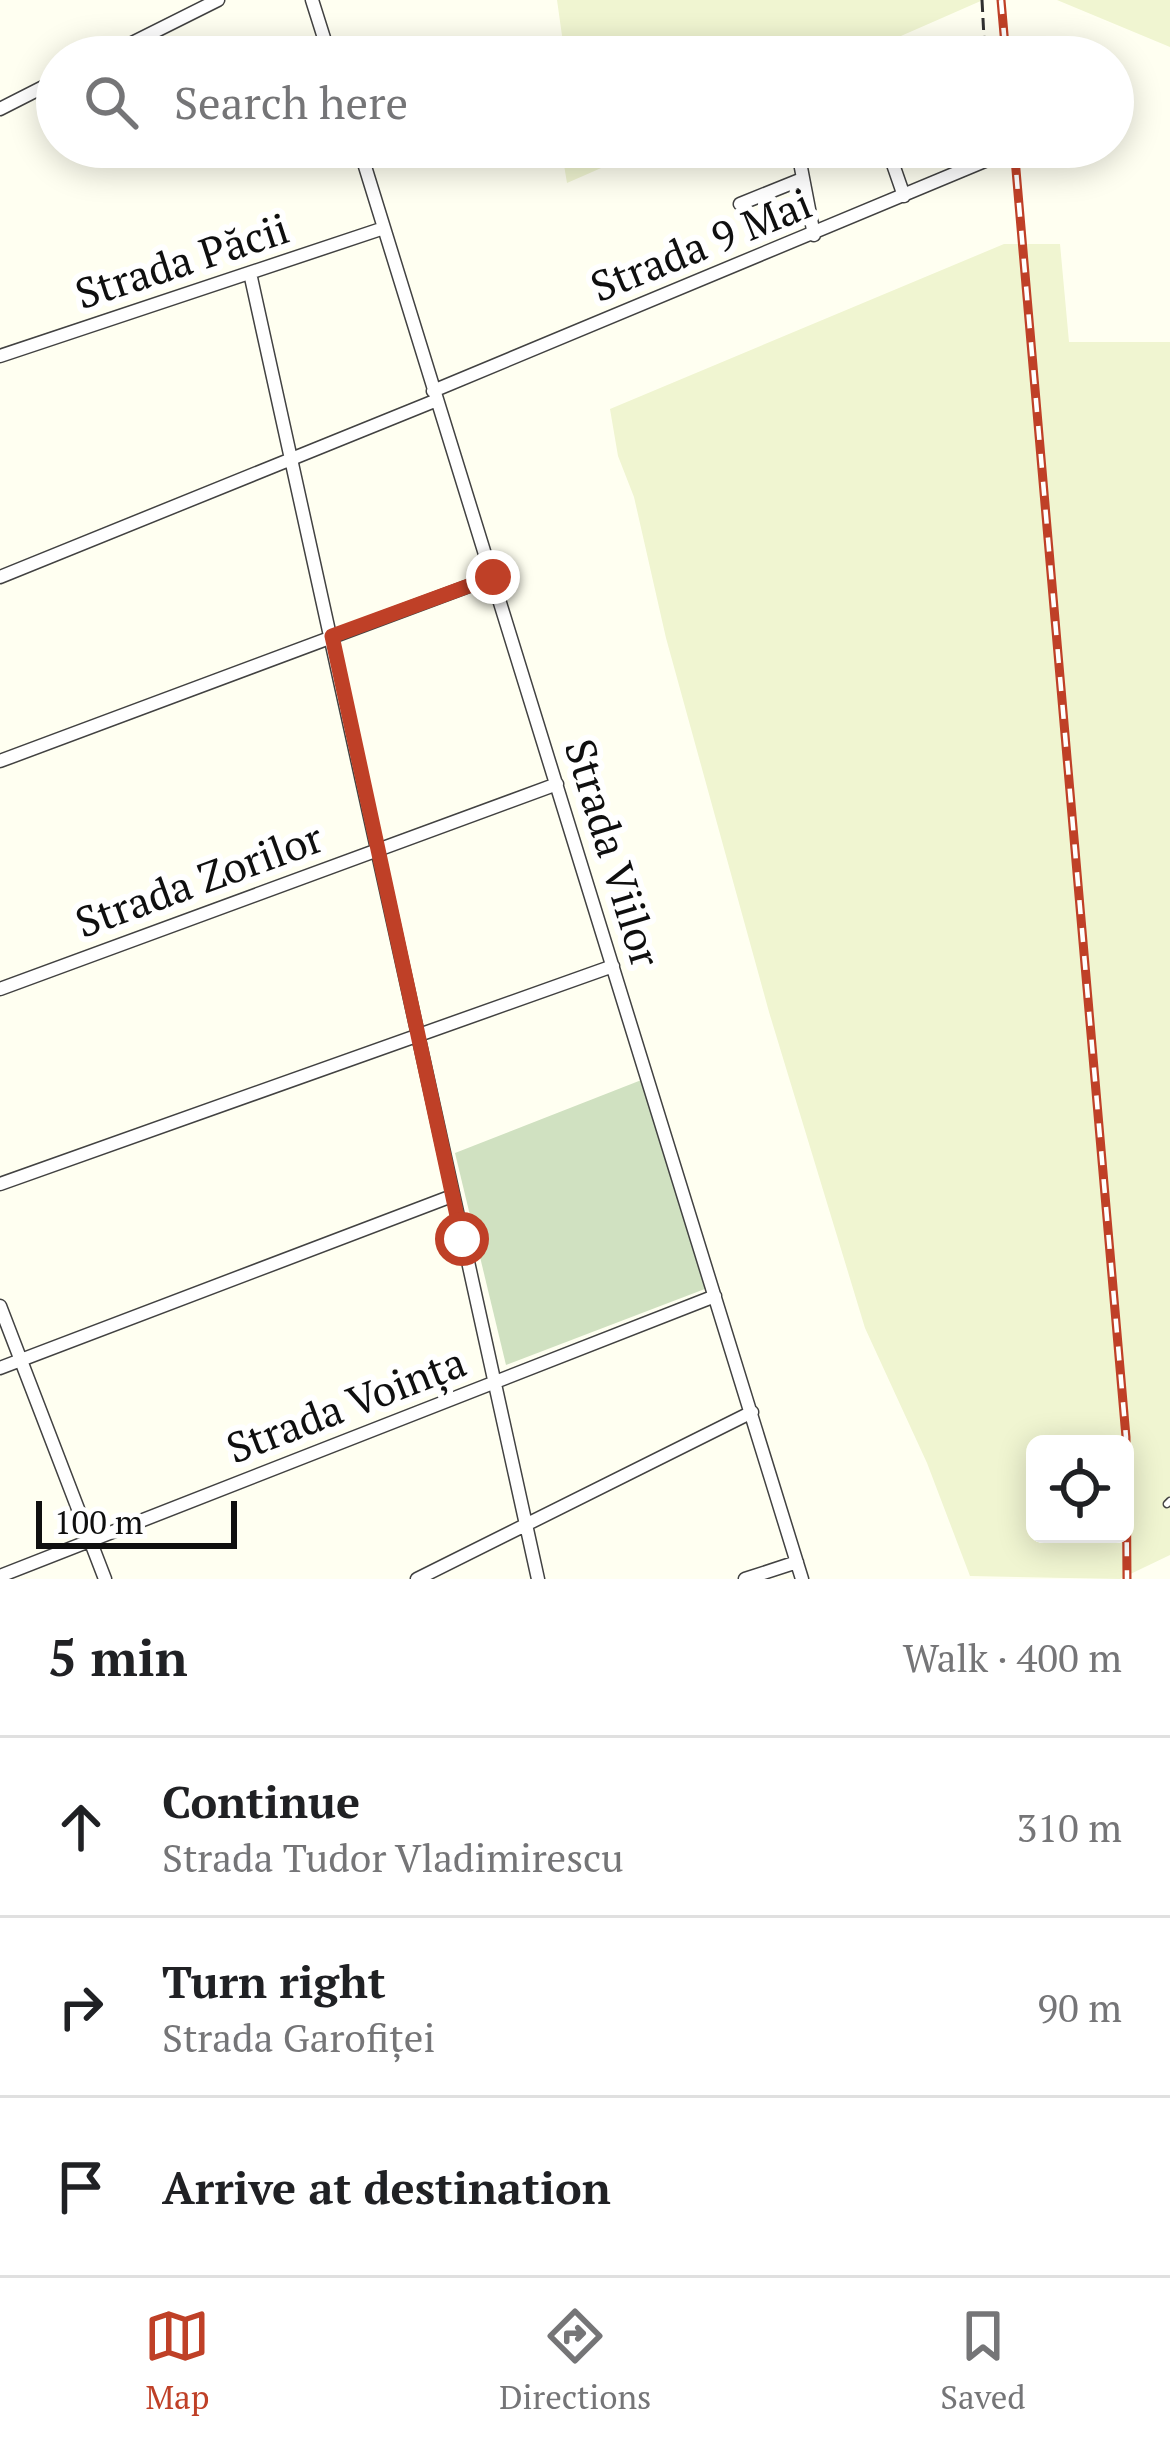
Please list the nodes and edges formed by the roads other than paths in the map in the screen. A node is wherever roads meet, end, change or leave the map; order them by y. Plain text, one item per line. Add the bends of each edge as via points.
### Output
1 (218, 0) edge
2 (312, 0) edge
3 (188, 7) edge
4 (139, 36) edge
5 (323, 36) edge
6 (36, 91) edge
7 (0, 109) edge
8 (365, 168) edge
9 (800, 168) edge
10 (894, 168) edge
11 (961, 168) edge
12 (802, 178) junction
13 (904, 196) junction
14 (740, 204) dead end
15 (384, 228) junction
16 (814, 235) junction
17 (250, 273) junction
18 (0, 356) edge
19 (435, 396) junction
20 (292, 457) junction
21 (0, 577) edge
22 (493, 577) junction
23 (332, 636) junction
24 (0, 761) edge
25 (557, 784) junction
26 (378, 849) junction
27 (613, 966) junction
28 (0, 989) edge
29 (417, 1035) junction
30 (0, 1184) edge
31 (452, 1196) junction
32 (715, 1296) junction
33 (0, 1306) edge
34 (21, 1360) junction
35 (0, 1368) edge
36 (493, 1383) junction
37 (752, 1412) junction
38 (526, 1524) junction
39 (90, 1542) junction
40 (797, 1562) junction
41 (0, 1576) edge
42 (105, 1579) edge
43 (417, 1579) edge
44 (538, 1579) edge
45 (746, 1579) edge
46 (802, 1579) edge

1 - 3 street
2 - 5 street
3 - 4 street
6 - 7 street
8 - 15 street, Strada Viilor
9 - 12 street
10 - 13 street
11 - 13 street, Strada 9 Mai
12 - 14 street
12 - 16 street
13 - 16 street, Strada 9 Mai
15 - 17 street, Strada Păcii
15 - 19 street, Strada Viilor
16 - 19 street, Strada 9 Mai
17 - 18 street, Strada Păcii
17 - 20 street
19 - 20 street, Strada 9 Mai
19 - 22 street, Strada Viilor
20 - 21 street, Strada 9 Mai
20 - 23 street
22 - 23 street
22 - 25 street, Strada Viilor
23 - 24 street
23 - 26 street
25 - 26 street, Strada Zorilor
25 - 27 street, Strada Viilor
26 - 28 street, Strada Zorilor
26 - 29 street
27 - 29 street
27 - 32 street, Strada Viilor
29 - 30 street
29 - 31 street
31 - 34 street
31 - 36 street
32 - 36 street, Strada Voința
32 - 37 street, Strada Viilor
33 - 34 street
34 - 35 street
34 - 39 street
36 - 38 street
36 - 39 street, Strada Voința
37 - 38 street
37 - 40 street, Strada Viilor
38 - 43 street
38 - 44 street
39 - 41 street, Strada Voința
39 - 42 street
40 - 45 street
40 - 46 street, Strada Viilor

